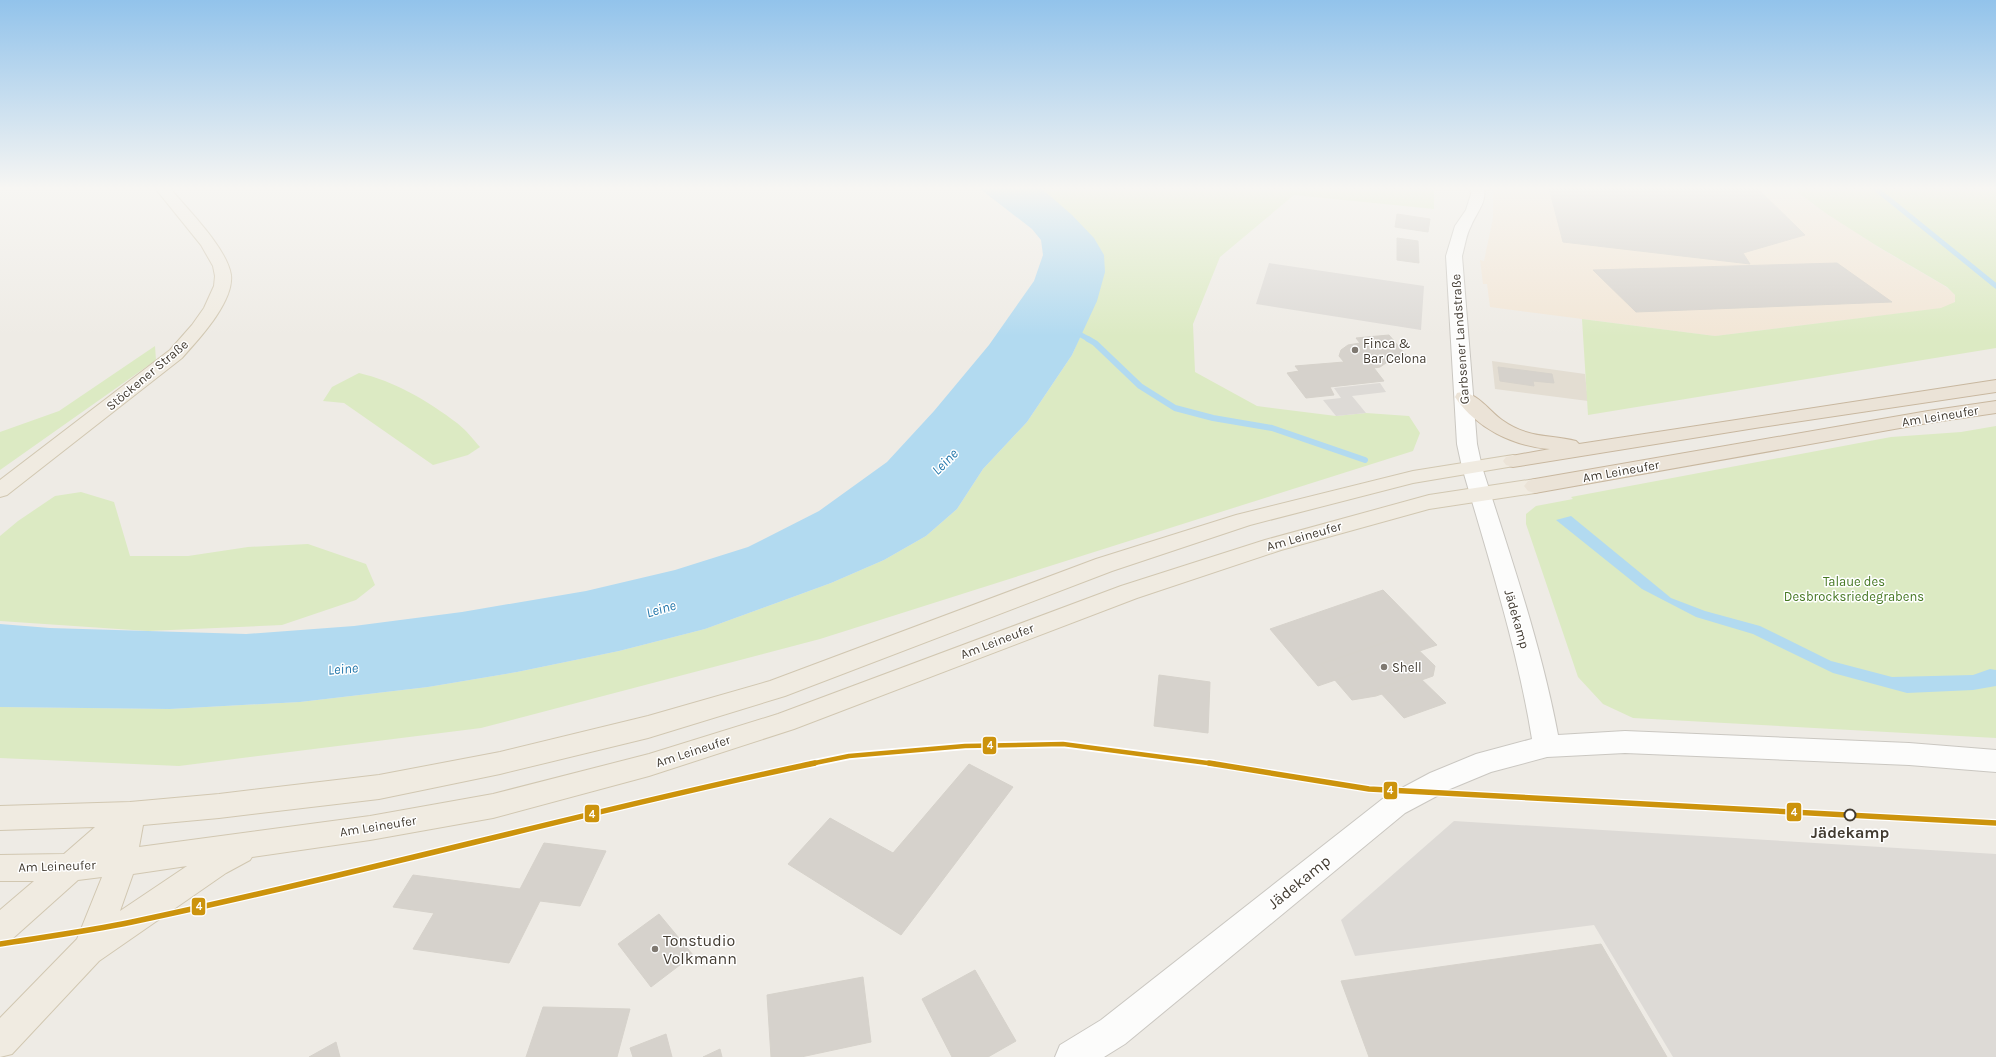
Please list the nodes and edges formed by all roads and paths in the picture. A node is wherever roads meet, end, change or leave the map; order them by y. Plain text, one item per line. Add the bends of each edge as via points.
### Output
1 (202, 237) edge
2 (1460, 237) edge
3 (1996, 386) edge
4 (1464, 397) junction
5 (1996, 407) edge
6 (1598, 448) junction
7 (1513, 461) joint
8 (1472, 467) junction
9 (1535, 486) joint
10 (0, 490) edge
11 (1481, 493) junction
12 (1547, 746) junction
13 (1996, 761) edge
14 (130, 814) junction
15 (0, 818) edge
16 (252, 845) junction
17 (122, 862) junction
18 (72, 866) junction
19 (0, 868) edge
20 (0, 930) edge
21 (88, 950) junction
22 (0, 1042) edge
23 (1072, 1057) edge

1 - 10 main road, Stöckener Straße via 214,252 223,276 217,299 196,333 176,354
2 - 4 street, Garbsener Landstraße via 1454,256
3 - 6 highway, Am Leineufer via 1763,420
4 - 6 highway via 1489,421 1514,435 1531,440
4 - 8 street, Garbsener Landstraße via 1467,444
5 - 9 highway, Am Leineufer
6 - 7 highway, Am Leineufer
7 - 8 main road, Am Leineufer
8 - 11 street, Garbsener Landstraße
8 - 14 main road, Am Leineufer via 1413,477 1244,520 1104,565 776,689 648,727 500,763 379,787
9 - 11 main road, Am Leineufer
11 - 12 street, Jädekamp via 1518,620 1539,701
11 - 16 main road, Am Leineufer via 1388,512 1273,545 1129,592 785,722 649,765 493,806 370,828
12 - 13 street, Jädekamp via 1625,742 1909,754
12 - 23 street, Jädekamp via 1486,762 1440,781 1395,805 1113,1032
14 - 15 main road, Am Leineufer
14 - 17 main road
14 - 18 main road
16 - 17 main road, Am Leineufer
16 - 21 main road via 215,864
17 - 18 main road, Am Leineufer
17 - 21 main road
18 - 19 main road, Am Leineufer
18 - 20 main road
21 - 22 main road

